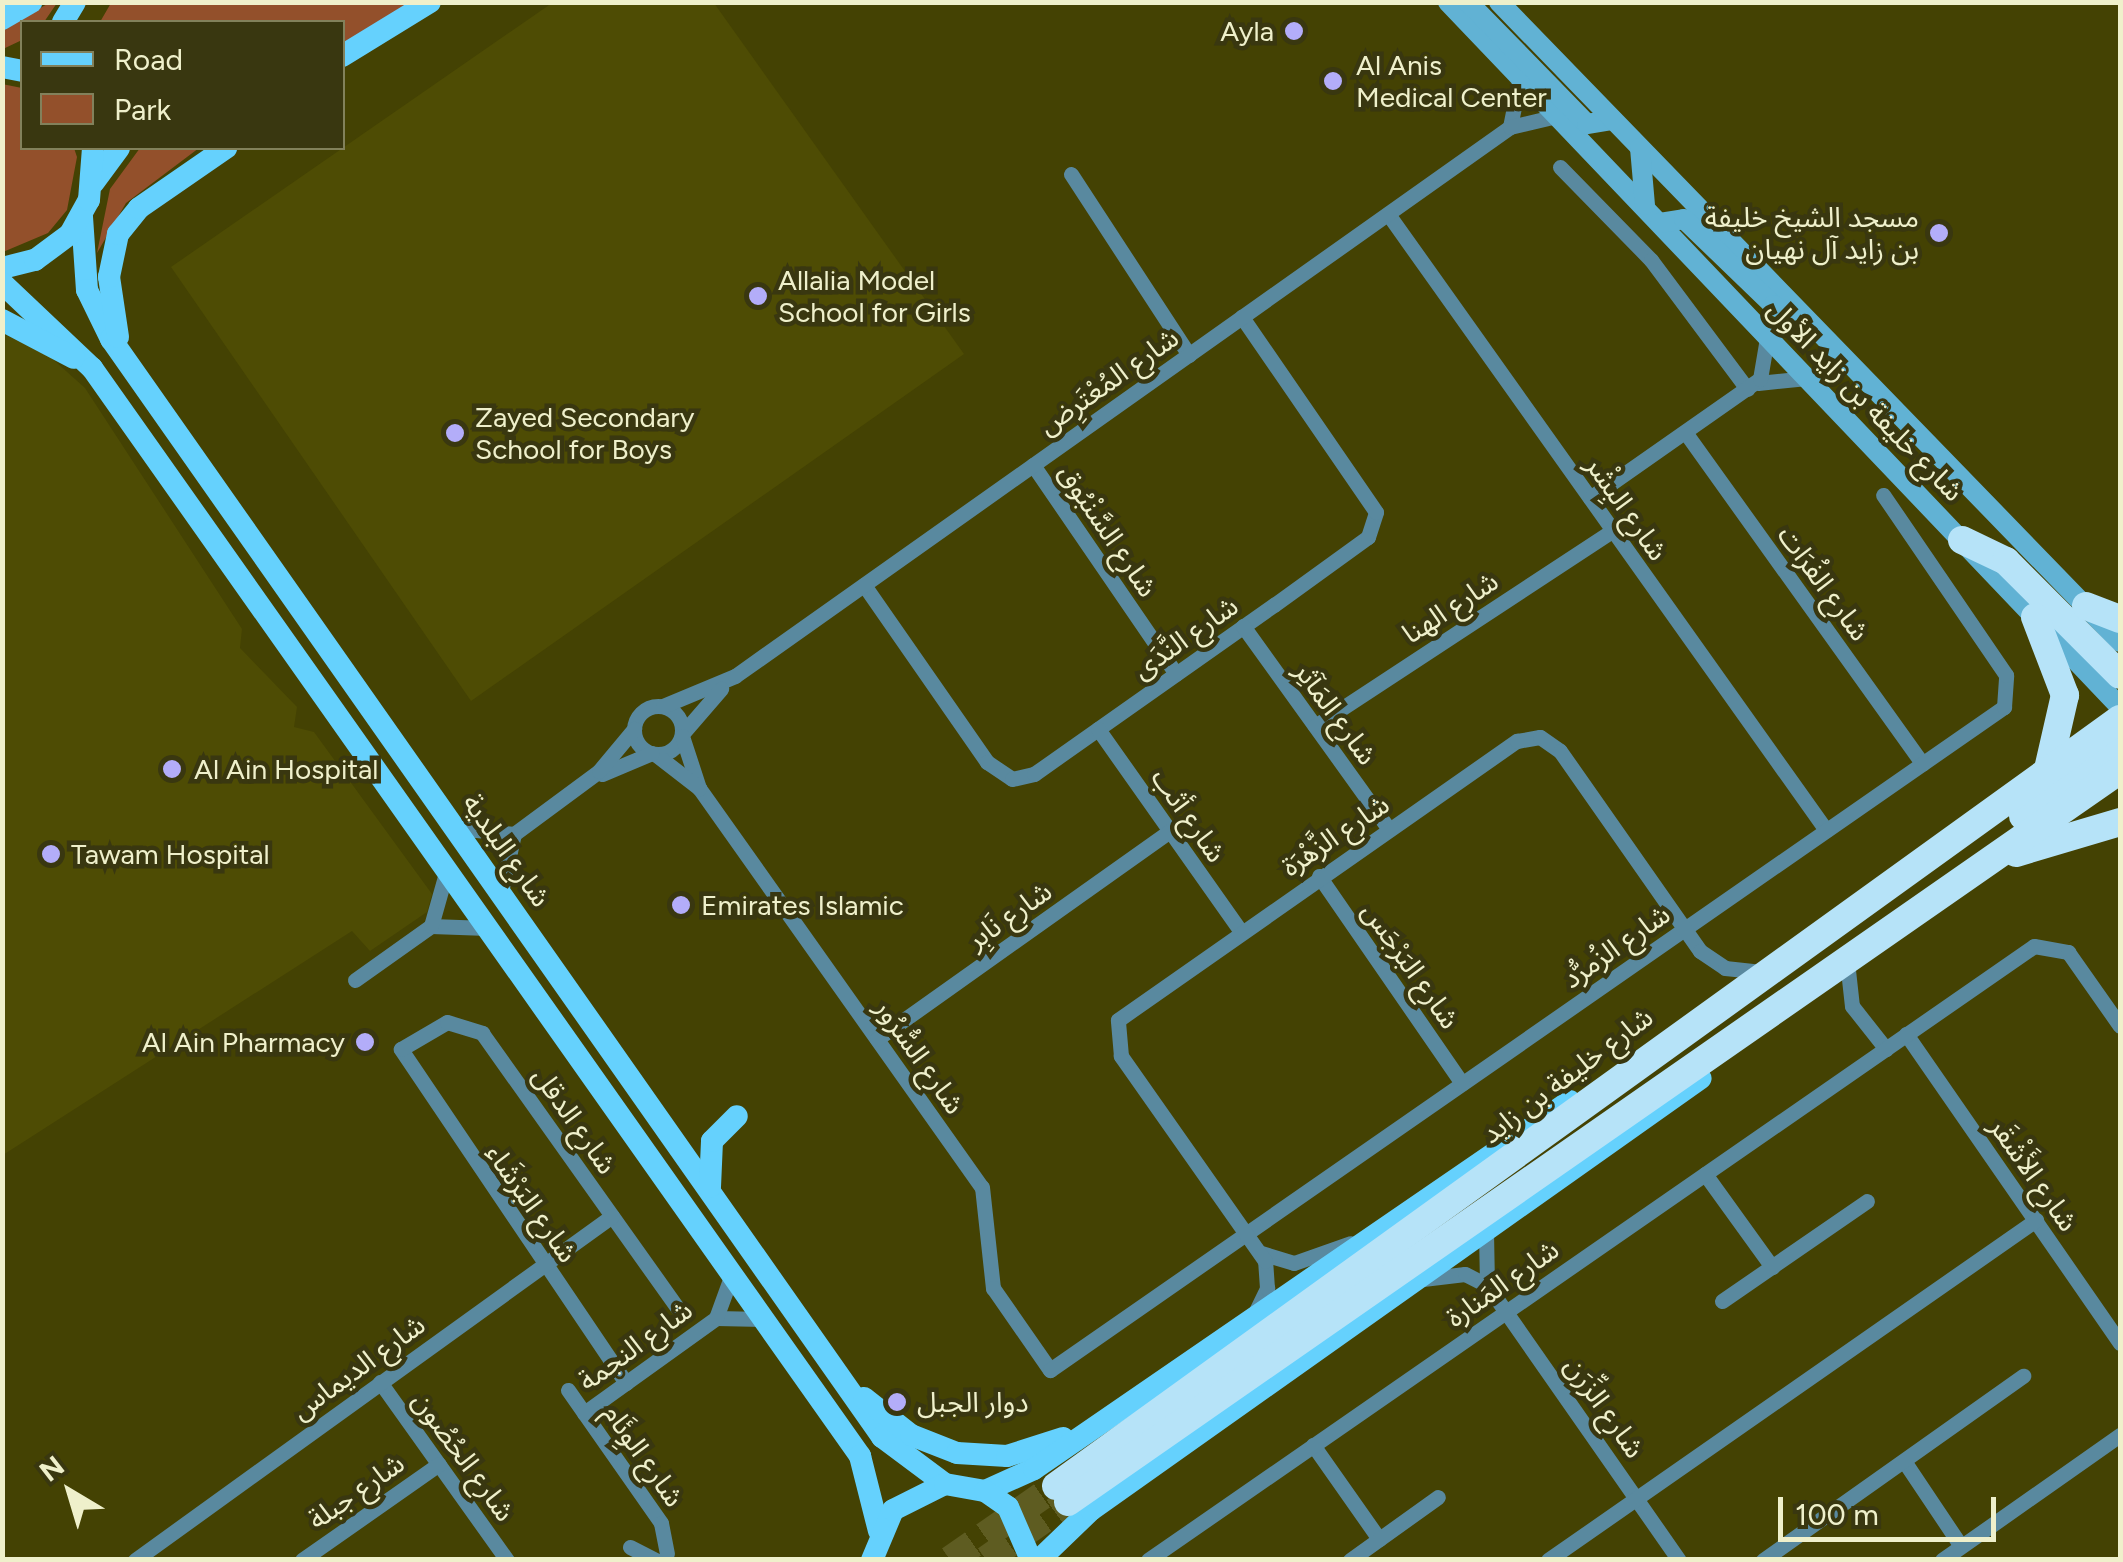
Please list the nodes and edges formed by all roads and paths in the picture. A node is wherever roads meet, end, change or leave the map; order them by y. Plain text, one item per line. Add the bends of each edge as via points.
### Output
1 (32, 2) edge
2 (430, 2) edge
3 (1448, 2) edge
4 (1468, 2) edge
5 (1499, 2) edge
6 (2, 18) edge
7 (380, 37) junction
8 (345, 54) edge
9 (345, 66) edge
10 (1520, 77) junction
11 (1558, 116) junction
12 (1613, 120) junction
13 (1510, 127) junction
14 (1640, 148) junction
15 (92, 150) edge
16 (118, 150) edge
17 (223, 150) edge
18 (1560, 167) dead end
19 (1071, 174) dead end
20 (94, 182) junction
21 (1388, 214) junction
22 (1653, 216) junction
23 (82, 217) junction
24 (2, 268) edge
25 (2, 283) edge
26 (1242, 317) junction
27 (1805, 317) junction
28 (2, 320) edge
29 (1766, 335) junction
30 (1189, 355) junction
31 (125, 359) junction
32 (92, 368) junction
33 (1807, 378) junction
34 (1751, 386) junction
35 (1685, 432) junction
36 (1033, 465) junction
37 (1883, 495) dead end
38 (1590, 498) junction
39 (1613, 530) junction
40 (1962, 540) junction
41 (864, 585) junction
42 (2086, 606) junction
43 (2036, 617) junction
44 (2120, 620) edge
45 (1243, 626) junction
46 (2120, 642) edge
47 (1176, 674) junction
48 (2120, 675) edge
49 (735, 676) junction
50 (663, 706) junction
51 (2120, 706) edge
52 (2120, 719) edge
53 (1315, 726) junction
54 (634, 729) junction
55 (1098, 729) junction
56 (682, 735) junction
57 (2120, 743) edge
58 (653, 754) junction
59 (1923, 764) junction
60 (2047, 770) junction
61 (2120, 770) edge
62 (585, 782) junction
63 (699, 788) junction
64 (2120, 822) edge
65 (453, 826) junction
66 (1389, 828) junction
67 (1826, 830) junction
68 (1170, 832) junction
69 (514, 834) junction
70 (1986, 863) junction
71 (446, 869) junction
72 (1319, 876) junction
73 (1958, 883) junction
74 (501, 894) junction
75 (431, 926) junction
76 (487, 928) junction
77 (1240, 930) junction
78 (1684, 930) junction
79 (1847, 961) junction
80 (1762, 972) junction
81 (354, 980) dead end
82 (1811, 986) junction
83 (2120, 1026) edge
84 (1906, 1034) junction
85 (877, 1039) junction
86 (1658, 1046) junction
87 (1886, 1048) junction
88 (401, 1049) joint
89 (1462, 1083) junction
90 (737, 1116) dead end
91 (1704, 1174) junction
92 (713, 1196) junction
93 (1868, 1200) dead end
94 (612, 1216) junction
95 (2036, 1220) junction
96 (1486, 1232) junction
97 (1247, 1233) junction
98 (1363, 1238) junction
99 (1261, 1253) junction
100 (544, 1264) junction
101 (1772, 1266) junction
102 (732, 1274) junction
103 (1419, 1279) junction
104 (1487, 1285) junction
105 (1722, 1301) dead end
106 (1507, 1311) junction
107 (680, 1312) dead end
108 (1255, 1312) junction
109 (716, 1318) junction
110 (763, 1319) junction
111 (2120, 1343) edge
112 (1050, 1370) joint
113 (2023, 1376) dead end
114 (380, 1382) junction
115 (626, 1383) junction
116 (844, 1383) junction
117 (568, 1390) dead end
118 (584, 1413) junction
119 (1098, 1424) junction
120 (2120, 1436) edge
121 (1313, 1445) junction
122 (1904, 1461) junction
123 (439, 1464) junction
124 (945, 1484) junction
125 (985, 1491) junction
126 (1438, 1497) dead end
127 (1639, 1499) junction
128 (879, 1531) junction
129 (1379, 1539) junction
130 (1961, 1546) junction
131 (632, 1553) edge
132 (665, 1555) edge
133 (135, 1560) edge
134 (302, 1560) edge
135 (507, 1560) edge
136 (872, 1560) edge
137 (1031, 1560) edge
138 (1039, 1560) edge
139 (1148, 1560) edge
140 (1350, 1560) edge
141 (1548, 1560) edge
142 (1679, 1560) edge
143 (1763, 1560) edge
144 (1942, 1560) edge

1 - 6 main road
2 - 7 main road
3 - 10 main road, شارع خليفة بن زايد الأول
4 - 12 main road via 1587,124
5 - 12 main road, شارع خليفة بن زايد الأول
7 - 8 main road
7 - 9 main road
10 - 11 main road, شارع خليفة بن زايد الأول
10 - 13 street
11 - 13 street, شارع المُعْتَرِض
11 - 22 main road, شارع خليفة بن زايد الأول
12 - 14 main road, شارع خليفة بن زايد الأول
13 - 21 street, شارع المُعْتَرِض
14 - 22 main road
14 - 27 main road, شارع خليفة بن زايد الأول
15 - 20 main road
16 - 20 main road
17 - 31 main road via 139,208 118,234 109,294
18 - 34 street via 1652,260
19 - 30 street
20 - 23 main road
21 - 26 street, شارع المُعْتَرِض
21 - 38 street, شارع البِشْر
22 - 27 main road via 1684,219 1774,305
22 - 29 main road, شارع خليفة بن زايد الأول
23 - 24 main road via 54,249
23 - 31 main road, شارع البلدية via 87,290
25 - 32 main road
26 - 30 street, شارع المُعْتَرِض
26 - 45 street, شارع النَّدَى via 1376,519 1363,542
27 - 42 main road, شارع خليفة بن زايد الأول
28 - 32 main road
29 - 33 main road, شارع خليفة بن زايد الأول
29 - 34 street via 1768,365
30 - 36 street, شارع المُعْتَرِض
31 - 65 main road, شارع البلدية
32 - 71 main road
33 - 34 street
33 - 40 main road, شارع خليفة بن زايد الأول
34 - 35 street
35 - 38 street
35 - 59 street, شارع الفُرَات
36 - 41 street, شارع المُعْتَرِض
36 - 47 street, شارع السَّنْبُوق
37 - 59 street, شارع الزُمرُّد via 2011,688 2004,707
38 - 39 street, شارع البِشْر
39 - 53 street, شارع الهنا
39 - 67 street, شارع البِشْر
40 - 43 main road, شارع خليفة بن زايد الأول
40 - 48 highway via 1999,555
41 - 49 street, شارع المُعْتَرِض
41 - 55 street, شارع النَّدَى via 997,772 1028,777
42 - 44 highway
42 - 46 main road, شارع خليفة بن زايد الأول
43 - 51 main road, شارع خليفة بن زايد الأول
43 - 60 highway via 2065,695
45 - 47 street, شارع النَّدَى
45 - 53 street, شارع المَآثِر
47 - 55 street, شارع النَّدَى
49 - 50 street, شارع المُعْتَرِض
49 - 56 street, شارع المُعْتَرِض
50 - 54 street, شارع المُعْتَرِض via 645,710
50 - 56 street, شارع السُّرُور
52 - 60 highway, شارع خليفة بن زايد
53 - 66 street, شارع المَآثِر
54 - 58 street, شارع السُّرُور
54 - 62 street
55 - 68 street, شارع أثب
56 - 58 street, شارع المُعْتَرِض
56 - 63 street, شارع السُّرُور
57 - 73 highway via 1974,853
58 - 62 street
58 - 63 street, شارع السُّرُور
59 - 67 street, شارع الزُمرُّد
60 - 80 highway, شارع خليفة بن زايد
61 - 70 highway, شارع خليفة بن زايد
62 - 69 street
63 - 85 street, شارع السُّرُور
64 - 70 highway
65 - 69 street
65 - 74 main road, شارع البلدية
66 - 72 street, شارع الزَّهْرَة
66 - 78 street, شارع الزَّهْرَة via 1517,741 1546,739
67 - 78 street, شارع الزُمرُّد
68 - 77 street, شارع أثب
68 - 85 street, شارع نَابِر
69 - 74 street
70 - 73 highway, شارع خليفة بن زايد
71 - 75 street via 446,898
71 - 76 main road
72 - 77 street, شارع الزَّهْرَة
72 - 89 street, شارع البَرْجَس
73 - 79 highway, شارع خليفة بن زايد
74 - 92 main road, شارع البلدية
75 - 76 street
75 - 81 street
76 - 102 main road
77 - 97 street, شارع الزَّهْرَة via 1127,1008 1114,1034
78 - 80 street, شارع الزَّهْرَة via 1716,964
78 - 89 street, شارع الزُمرُّد
79 - 82 highway, شارع خليفة بن زايد
79 - 87 street via 1852,1006
80 - 86 highway, شارع خليفة بن زايد
82 - 86 highway, شارع خليفة بن زايد via 1062,1494
82 - 96 main road
83 - 84 street, شارع المَنارة via 2068,952 2046,942
84 - 87 street, شارع المَنارة
84 - 95 street, شارع الأَشْقَر
85 - 112 street, شارع السُّرُور via 982,1187 994,1288
86 - 98 main road
87 - 91 street, شارع المَنارة
88 - 94 street, شارع الدقل via 447,1022 476,1028
88 - 100 street, شارع البَرْشَاء
89 - 97 street, شارع الزُمرُّد
90 - 92 main road via 708,1152
91 - 101 street
91 - 106 street, شارع المَنارة
92 - 116 main road, شارع البلدية
93 - 101 street
94 - 100 street, شارع الديماس
94 - 107 street, شارع الدقل
95 - 111 street, شارع الأَشْقَر
95 - 127 street
96 - 103 main road
96 - 104 street
97 - 99 street, شارع الزَّهْرَة
97 - 112 street, شارع الزُمرُّد
98 - 99 street via 1294,1263
98 - 108 main road
99 - 108 street via 1267,1288
100 - 114 street, شارع الديماس
100 - 115 street, شارع البَرْشَاء
101 - 105 street
102 - 109 street, شارع النجمة
102 - 110 main road
103 - 104 street via 1466,1274
103 - 138 main road via 1091,1510
104 - 106 street, شارع الزِّرَن
106 - 121 street, شارع المَنارة
106 - 127 street, شارع الزِّرَن
108 - 119 main road
109 - 110 street, شارع النجمة
109 - 115 street, شارع النجمة
110 - 128 main road via 860,1456
113 - 122 street
114 - 123 street, شارع الحُصُون
114 - 133 street, شارع الديماس
115 - 118 street, شارع النجمة
116 - 119 main road via 912,1434 957,1453 1024,1452
116 - 124 main road, شارع البلدية via 893,1450
117 - 118 street, شارع الوِئَام
118 - 132 street, شارع الوِئَام via 661,1523
119 - 125 main road
120 - 130 street
121 - 129 street
121 - 139 street, شارع المَنارة
122 - 130 street
122 - 143 street
123 - 134 street, شارع جبلة
123 - 135 street, شارع الحُصُون
124 - 125 main road
124 - 128 main road via 904,1500
125 - 137 main road via 1017,1517
126 - 129 street
127 - 141 street
127 - 142 street, شارع الزِّرَن
128 - 136 main road
129 - 140 street
130 - 144 street
131 - 132 street, شارع الوِئَام

